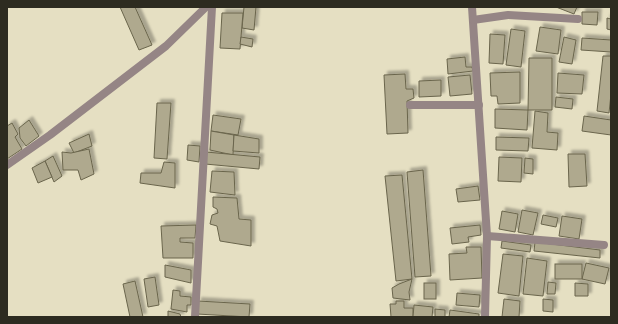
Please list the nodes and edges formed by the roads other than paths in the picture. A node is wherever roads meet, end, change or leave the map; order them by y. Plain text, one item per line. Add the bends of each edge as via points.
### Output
1 (206, 7) edge
2 (212, 7) edge
3 (472, 7) edge
4 (578, 19) dead end
5 (473, 20) junction
6 (410, 105) dead end
7 (479, 105) junction
8 (7, 165) edge
9 (487, 236) junction
10 (604, 245) dead end
11 (195, 317) edge
12 (485, 317) edge

1 - 8 street via 166,46
2 - 11 street
3 - 5 street
4 - 5 street via 508,15
5 - 7 street
6 - 7 street
7 - 9 street
9 - 10 street
9 - 12 street

